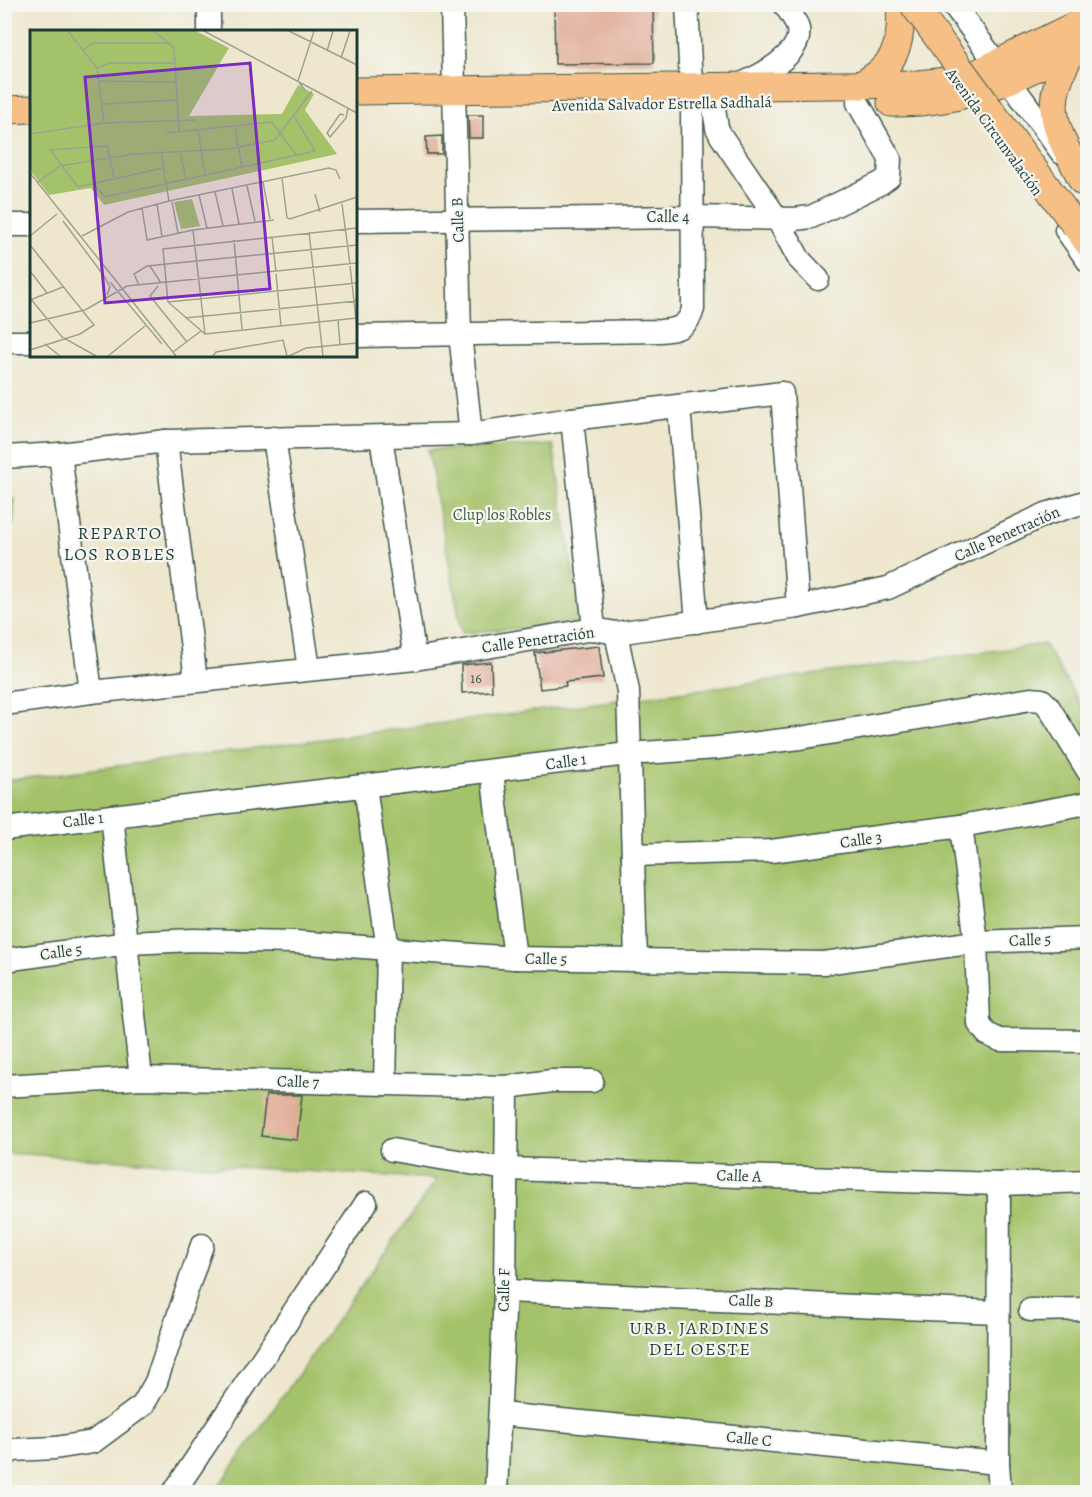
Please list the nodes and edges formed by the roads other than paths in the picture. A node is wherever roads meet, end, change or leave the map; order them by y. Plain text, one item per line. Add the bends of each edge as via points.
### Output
1 (209, 4) edge
2 (452, 4) edge
3 (687, 4) edge
4 (784, 4) edge
5 (913, 4) edge
6 (935, 4) edge
7 (953, 4) edge
8 (900, 5) edge
9 (1088, 19) edge
10 (210, 30) edge
11 (1081, 44) edge
12 (1004, 73) junction
13 (734, 86) junction
14 (963, 88) junction
15 (357, 91) edge
16 (859, 94) junction
17 (4, 95) edge
18 (30, 95) edge
19 (699, 98) junction
20 (453, 99) junction
21 (357, 107) edge
22 (30, 109) edge
23 (4, 110) edge
24 (1085, 185) edge
25 (692, 217) junction
26 (459, 218) junction
27 (778, 220) junction
28 (357, 221) edge
29 (4, 225) edge
30 (30, 225) edge
31 (1083, 227) edge
32 (1088, 261) edge
33 (818, 279) dead end
34 (460, 334) junction
35 (357, 336) edge
36 (4, 342) edge
37 (30, 342) edge
38 (679, 406) junction
39 (572, 419) junction
40 (471, 434) junction
41 (381, 436) junction
42 (274, 438) junction
43 (166, 441) junction
44 (60, 454) junction
45 (4, 457) edge
46 (1088, 501) edge
47 (798, 607) junction
48 (697, 622) junction
49 (594, 629) junction
50 (616, 633) junction
51 (414, 659) junction
52 (309, 669) junction
53 (196, 680) junction
54 (91, 692) junction
55 (4, 704) edge
56 (628, 754) junction
57 (1088, 771) edge
58 (492, 772) junction
59 (365, 786) junction
60 (1088, 803) edge
61 (112, 816) junction
62 (961, 826) junction
63 (4, 829) edge
64 (633, 855) junction
65 (1088, 938) edge
66 (976, 942) junction
67 (128, 943) junction
68 (388, 950) junction
69 (515, 958) junction
70 (4, 960) edge
71 (636, 960) junction
72 (1088, 1041) edge
73 (141, 1078) junction
74 (592, 1081) dead end
75 (385, 1084) junction
76 (4, 1086) edge
77 (507, 1087) junction
78 (392, 1150) dead end
79 (506, 1169) junction
80 (1088, 1181) edge
81 (999, 1184) junction
82 (366, 1203) dead end
83 (202, 1245) dead end
84 (505, 1291) junction
85 (1088, 1309) edge
86 (1030, 1310) dead end
87 (997, 1312) junction
88 (500, 1414) junction
89 (4, 1456) edge
90 (998, 1463) junction
91 (174, 1492) edge
92 (496, 1492) edge
93 (1000, 1492) edge

1 - 10 street
2 - 20 street, Calle B
3 - 19 street
4 - 13 street via 799,32 795,44 767,72
5 - 31 main road, Avenida Circunvalación, bridge
6 - 31 main road, Avenida Circunvalación
7 - 12 street
8 - 14 street, Avenida Circunvalación
8 - 16 main road via 902,26 896,50 879,76
9 - 12 main road
11 - 12 main road
11 - 24 main road via 1055,87 1053,105 1062,141
12 - 14 main road, Avenida Salvador Estrella Sadhalá
12 - 24 street
13 - 16 main road, Avenida Salvador Estrella Sadhalá
13 - 19 main road, Avenida Salvador Estrella Sadhalá
14 - 16 main road, Avenida Salvador Estrella Sadhalá via 938,102
14 - 32 street, Avenida Circunvalación
15 - 20 main road, Avenida Salvador Estrella Sadhalá
16 - 19 main road, Avenida Salvador Estrella Sadhalá
16 - 27 street, Calle 4 via 890,159 888,177 811,217
17 - 18 main road
19 - 20 main road, Avenida Salvador Estrella Sadhalá
19 - 25 street
19 - 27 street
20 - 21 main road, Avenida Salvador Estrella Sadhalá
20 - 26 street, Calle B
22 - 23 main road
25 - 26 street, Calle 4
25 - 27 street, Calle 4
25 - 34 street via 693,309 684,326 660,331
26 - 28 street, Calle 4
26 - 34 street, Calle B
27 - 33 street via 799,259
29 - 30 street
34 - 35 street
34 - 40 street, Calle B
36 - 37 street
38 - 39 street
38 - 47 street via 782,393
38 - 48 street
39 - 40 street
39 - 49 street
40 - 41 street
41 - 42 street
41 - 51 street
42 - 43 street
42 - 52 street
43 - 44 street
43 - 53 street
44 - 45 street
44 - 54 street
46 - 47 street, Calle Penetración via 1046,514 888,588
47 - 48 street, Calle Penetración
48 - 50 street, Calle Penetración
49 - 50 street, Calle Penetración
49 - 51 street, Calle Penetración
50 - 56 street via 628,691
51 - 52 street, Calle Penetración
52 - 53 street, Calle Penetración
53 - 54 street, Calle Penetración
54 - 55 street, Calle Penetración
56 - 57 street, Calle 1 via 800,738 1031,699 1042,700 1048,706
56 - 58 street, Calle 1
56 - 64 street
58 - 59 street, Calle 1
58 - 69 street
59 - 61 street, Calle 1
59 - 68 street
60 - 62 street, Calle 3
61 - 63 street, Calle 1
61 - 67 street
62 - 64 street, Calle 3 via 771,851
62 - 66 street
64 - 71 street
65 - 66 street, Calle 5
66 - 71 street, Calle 5 via 824,963
66 - 72 street via 979,1024 987,1034 1000,1040
67 - 68 street, Calle 5 via 283,942
67 - 70 street, Calle 5
67 - 73 street
68 - 69 street, Calle 5
68 - 75 street
69 - 71 street, Calle 5
73 - 75 street, Calle 7
73 - 76 street, Calle 7
74 - 77 street, Calle 7
75 - 77 street, Calle 7
77 - 79 street, Calle F
78 - 79 street, Calle A
79 - 81 street, Calle A
79 - 84 street, Calle F
80 - 81 street, Calle A
81 - 87 street
82 - 91 street
83 - 89 street via 156,1382 143,1405 93,1442 13,1450
84 - 87 street, Calle B
84 - 88 street, Calle F
85 - 86 street
87 - 90 street
88 - 90 street, Calle C
88 - 92 street, Calle F
90 - 93 street

